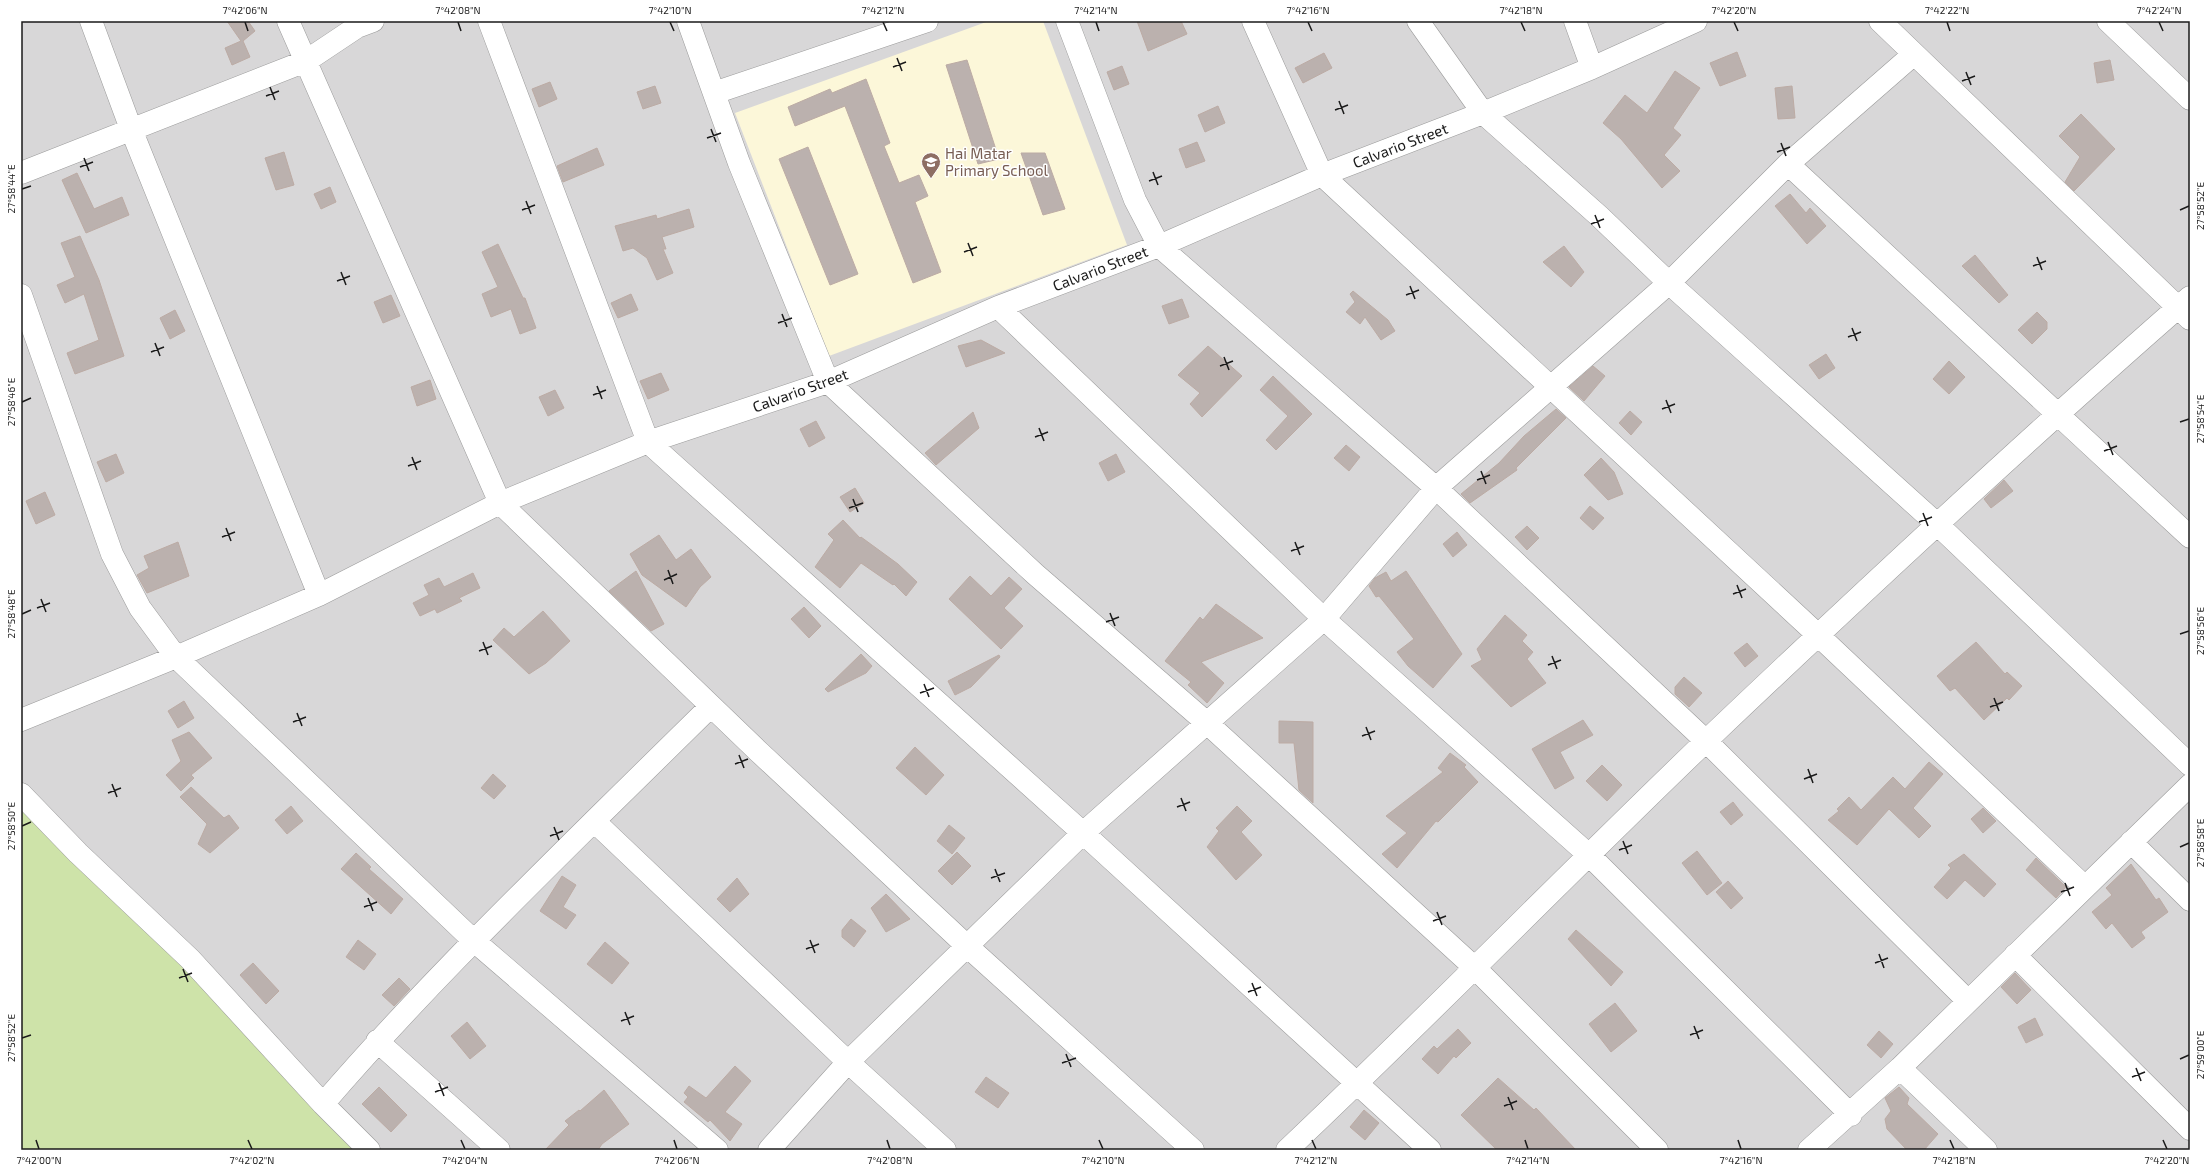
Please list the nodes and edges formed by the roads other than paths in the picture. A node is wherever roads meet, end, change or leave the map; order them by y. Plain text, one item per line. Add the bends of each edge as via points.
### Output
1 (91, 21) edge
2 (288, 21) edge
3 (373, 21) edge
4 (489, 21) edge
5 (688, 21) edge
6 (927, 21) edge
7 (1067, 21) edge
8 (1253, 21) edge
9 (1418, 21) edge
10 (1575, 21) edge
11 (1696, 21) edge
12 (1880, 21) edge
13 (2108, 21) edge
14 (879, 28) edge
15 (1914, 54) junction
16 (306, 61) junction
17 (1592, 68) junction
18 (714, 93) junction
19 (2190, 99) edge
20 (1483, 113) junction
21 (131, 129) junction
22 (1788, 164) junction
23 (21, 172) edge
24 (1322, 175) junction
25 (1159, 246) junction
26 (1669, 283) junction
27 (21, 295) edge
28 (998, 307) junction
29 (2186, 308) edge
30 (828, 382) junction
31 (1550, 387) junction
32 (2059, 415) junction
33 (648, 442) junction
34 (1436, 488) junction
35 (500, 503) junction
36 (1938, 524) junction
37 (2190, 537) edge
38 (319, 595) junction
39 (1324, 619) junction
40 (1819, 636) junction
41 (176, 657) junction
42 (711, 706) junction
43 (21, 720) edge
44 (1207, 723) junction
45 (1706, 741) junction
46 (2190, 765) edge
47 (2190, 785) edge
48 (21, 794) edge
49 (594, 821) junction
50 (1083, 833) junction
51 (2131, 842) junction
52 (1590, 856) junction
53 (2085, 886) junction
54 (2190, 900) edge
55 (474, 940) junction
56 (967, 946) junction
57 (2015, 955) junction
58 (1475, 968) junction
59 (1968, 1001) junction
60 (378, 1041) junction
61 (848, 1062) junction
62 (1900, 1068) junction
63 (1358, 1083) junction
64 (323, 1104) junction
65 (1851, 1115) junction
66 (2190, 1129) edge
67 (369, 1150) edge
68 (499, 1150) edge
69 (717, 1150) edge
70 (769, 1150) edge
71 (945, 1150) edge
72 (1193, 1150) edge
73 (1287, 1150) edge
74 (1430, 1150) edge
75 (1657, 1150) edge
76 (1809, 1150) edge
77 (1986, 1150) edge

1 - 21 street
2 - 16 street
3 - 16 street via 357,27
4 - 33 street
5 - 18 street
6 - 14 street
7 - 25 street via 1135,200
8 - 24 street
9 - 20 street
10 - 17 street
11 - 17 street, Calvario Street
12 - 15 street
13 - 19 street
14 - 18 street
15 - 22 street
15 - 29 street
16 - 21 street
16 - 35 street
17 - 20 street, Calvario Street
18 - 30 street via 739,163
20 - 24 street, Calvario Street
20 - 26 street
21 - 23 street
21 - 38 street
22 - 26 street
22 - 32 street
24 - 25 street, Calvario Street
24 - 31 street
25 - 28 street, Calvario Street
25 - 34 street
26 - 31 street
26 - 36 street
27 - 41 street via 112,554 140,608
28 - 30 street, Calvario Street
28 - 39 street
29 - 32 street
30 - 33 street, Calvario Street
30 - 44 street via 1035,574
31 - 34 street
31 - 40 street
32 - 36 street
32 - 37 street
33 - 35 street, Calvario Street
33 - 50 street
34 - 39 street
34 - 45 street
35 - 38 street, Calvario Street
35 - 42 street
36 - 40 street
36 - 46 street
38 - 41 street, Calvario Street
39 - 44 street
39 - 52 street
40 - 45 street
40 - 53 street
41 - 43 street, Calvario Street
41 - 55 street
42 - 49 street
42 - 56 street
44 - 50 street
44 - 58 street
45 - 52 street
45 - 59 street
47 - 51 street
48 - 64 street via 78,854 190,960
49 - 55 street
49 - 61 street
50 - 56 street
50 - 63 street
51 - 53 street
51 - 54 street
52 - 58 street
52 - 65 street
53 - 57 street
55 - 60 street
55 - 69 street
56 - 61 street
56 - 72 street
57 - 59 street
57 - 66 street
58 - 63 street
58 - 75 street
59 - 62 street
60 - 64 street
60 - 68 street
61 - 70 street
61 - 71 street
62 - 65 street
62 - 77 street
63 - 73 street
63 - 74 street
64 - 67 street
65 - 76 street

